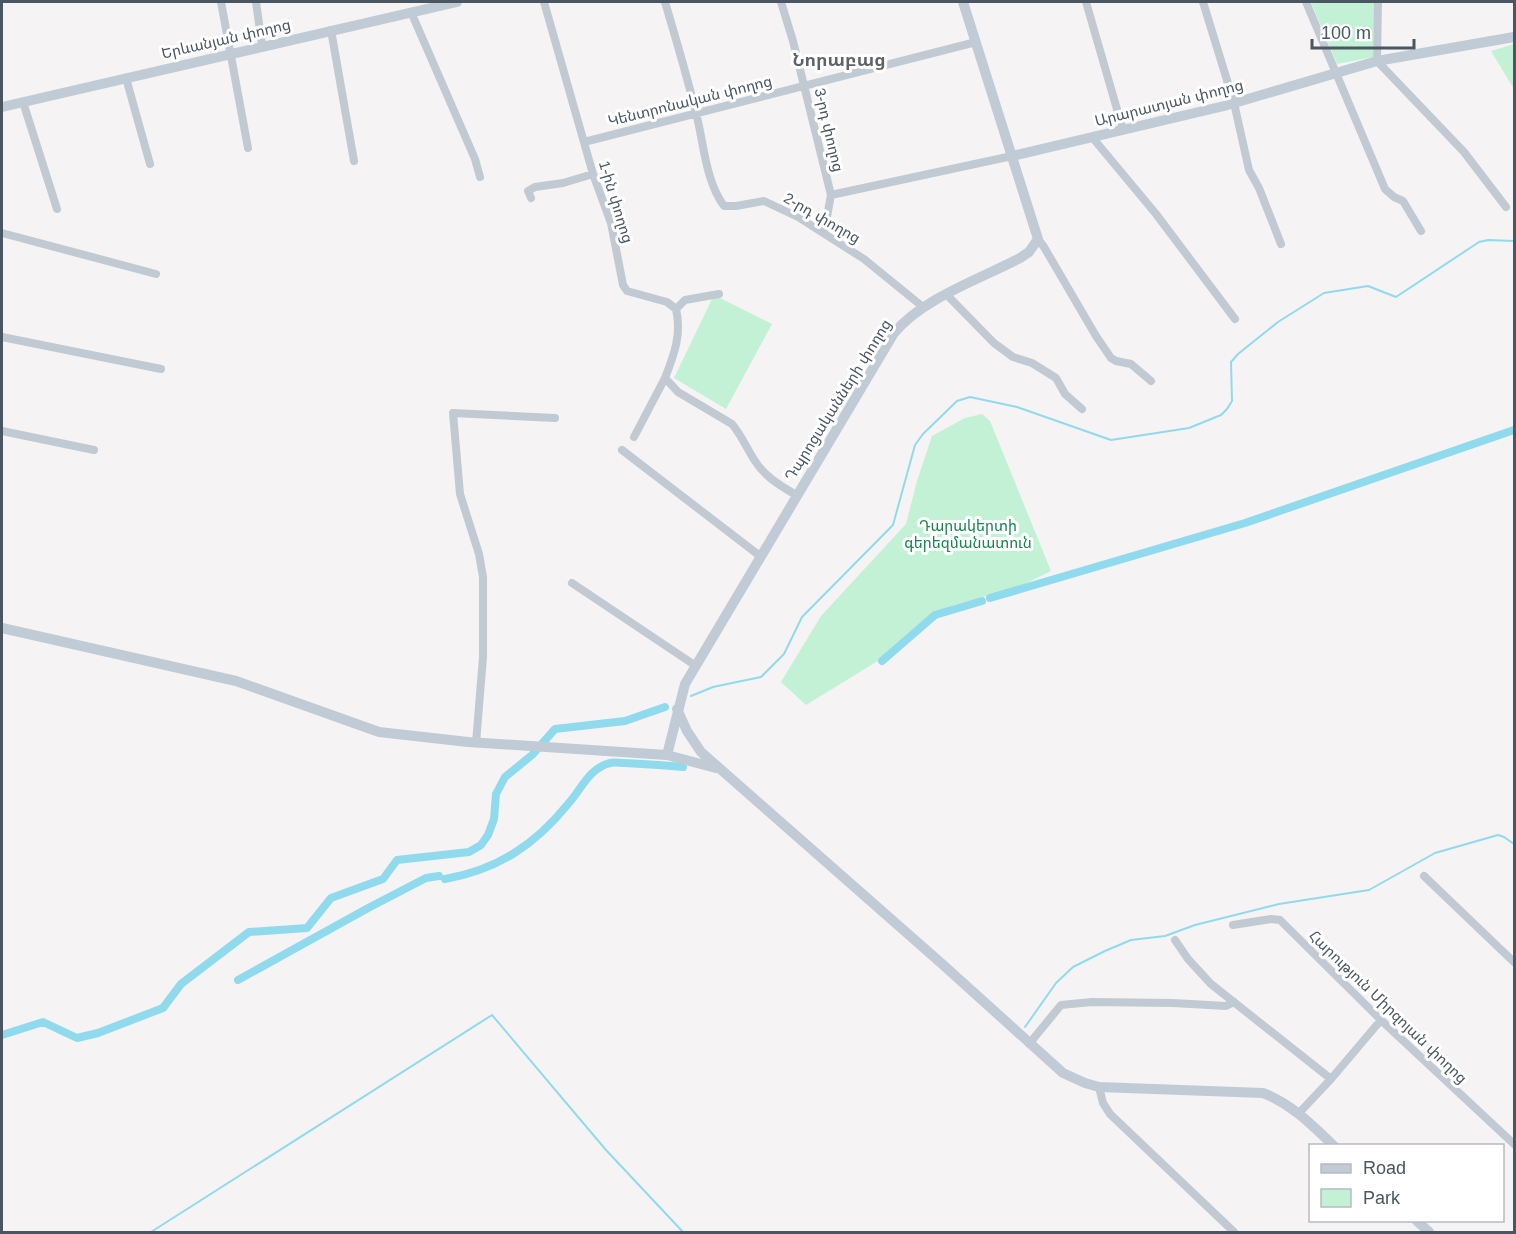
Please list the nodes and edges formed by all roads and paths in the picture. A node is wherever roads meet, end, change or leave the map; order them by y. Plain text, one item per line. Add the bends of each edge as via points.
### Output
1 (221, 2) edge
2 (256, 2) edge
3 (457, 2) edge
4 (544, 2) edge
5 (665, 2) edge
6 (780, 2) edge
7 (963, 2) edge
8 (1086, 2) edge
9 (1203, 2) edge
10 (1306, 2) edge
11 (1378, 2) edge
12 (411, 12) junction
13 (331, 30) junction
14 (1515, 37) edge
15 (976, 42) junction
16 (262, 45) junction
17 (231, 52) junction
18 (1377, 61) junction
19 (1338, 74) junction
20 (126, 78) junction
21 (805, 87) junction
22 (23, 102) junction
23 (1234, 103) junction
24 (2, 107) edge
25 (696, 114) junction
26 (1123, 130) junction
27 (1092, 137) junction
28 (584, 142) junction
29 (249, 148) dead end
30 (1012, 156) junction
31 (354, 161) dead end
32 (150, 164) dead end
33 (593, 174) junction
34 (480, 177) dead end
35 (831, 195) junction
36 (531, 198) dead end
37 (1506, 207) dead end
38 (57, 209) dead end
39 (1421, 231) dead end
40 (2, 233) edge
41 (824, 233) junction
42 (1038, 239) junction
43 (1281, 244) dead end
44 (156, 274) dead end
45 (719, 294) dead end
46 (947, 295) junction
47 (923, 307) junction
48 (676, 309) junction
49 (1235, 319) dead end
50 (2, 337) edge
51 (161, 369) dead end
52 (665, 378) junction
53 (1150, 381) dead end
54 (1082, 410) dead end
55 (555, 418) dead end
56 (2, 431) edge
57 (634, 437) dead end
58 (94, 450) dead end
59 (622, 450) dead end
60 (796, 495) junction
61 (760, 556) junction
62 (572, 583) dead end
63 (2, 628) edge
64 (696, 666) junction
65 (677, 709) junction
66 (476, 743) junction
67 (667, 755) junction
68 (721, 770) junction
69 (1424, 876) dead end
70 (1233, 925) dead end
71 (1175, 940) dead end
72 (1515, 962) edge
73 (1234, 1002) junction
74 (1381, 1020) junction
75 (1029, 1044) junction
76 (1331, 1079) junction
77 (1099, 1087) junction
78 (1299, 1113) junction
79 (1332, 1144) edge
80 (1515, 1144) edge
81 (1417, 1222) edge
82 (1234, 1233) edge
83 (1429, 1233) edge

1 - 17 street
2 - 16 street
3 - 12 main road, Երևանյան փողոց
4 - 28 street, 1-ին փողոց
5 - 25 street, 2-րդ փողոց
6 - 21 street, 3-րդ փողոց
7 - 15 main road
8 - 26 street
9 - 23 street
10 - 19 street
11 - 18 street
12 - 13 main road, Երևանյան փողոց
12 - 34 street
13 - 16 main road, Երևանյան փողոց
13 - 31 street
14 - 18 main road, Արարատյան փողոց
15 - 21 street, Կենտրոնական փողոց
15 - 30 main road
16 - 17 main road, Երևանյան փողոց
17 - 20 main road, Երևանյան փողոց
17 - 29 street
18 - 19 main road, Արարատյան փողոց
18 - 37 street via 1464,152
19 - 23 main road, Արարատյան փողոց
19 - 39 street via 1385,189 1403,201
20 - 22 main road, Երևանյան փողոց
20 - 32 street
21 - 25 street, Կենտրոնական փողոց
21 - 35 street, 3-րդ փողոց
22 - 24 main road, Երևանյան փողոց
22 - 38 street
23 - 26 main road, Արարատյան փողոց
23 - 43 street via 1249,170
25 - 28 street, Կենտրոնական փողոց
25 - 41 street, 2-րդ փողոց via 708,170 724,206 764,201
26 - 27 main road, Արարատյան փողոց
27 - 30 main road, Արարատյան փողոց
27 - 49 street
28 - 33 street, 1-ին փողոց
30 - 35 street, Արարատյան փողոց
30 - 42 main road
33 - 36 street via 535,187 528,191
33 - 48 street, 1-ին փողոց via 611,223 627,291 667,302
35 - 41 street
40 - 44 street
41 - 47 street, 2-րդ փողոց via 864,258
42 - 46 main road, Դպրոցականների փողոց via 1020,258
42 - 53 street via 1111,357 1131,364
45 - 48 street via 685,300
46 - 47 main road, Դպրոցականների փողոց
46 - 54 street via 994,344 1056,378 1065,394
47 - 60 main road, Դպրոցականների փողոց via 894,333
48 - 52 street via 678,339
50 - 51 street
52 - 57 street
52 - 60 street via 678,392 732,424 770,479
55 - 66 street via 453,413 460,494 483,577 483,657
56 - 58 street
59 - 61 street
60 - 61 main road, Դպրոցականների փողոց
61 - 64 main road, Դպրոցականների փողոց
62 - 64 street
63 - 66 main road via 236,681 379,732
64 - 65 main road, Դպրոցականների փողոց
65 - 67 main road, Դպրոցականների փողոց
65 - 68 main road via 701,752
66 - 67 main road
67 - 68 main road
68 - 75 main road
69 - 72 street
70 - 74 street, Հարություն Միրզոյան փողոց via 1280,920
71 - 73 street via 1211,984
73 - 75 street via 1226,1006 1162,1002 1061,1005
73 - 76 street
74 - 76 street
74 - 80 street, Հարություն Միրզոյան փողոց
75 - 77 main road via 1063,1073
76 - 78 street
77 - 78 main road via 1263,1094 1281,1100
77 - 82 street via 1110,1114
78 - 79 main road
81 - 83 main road

